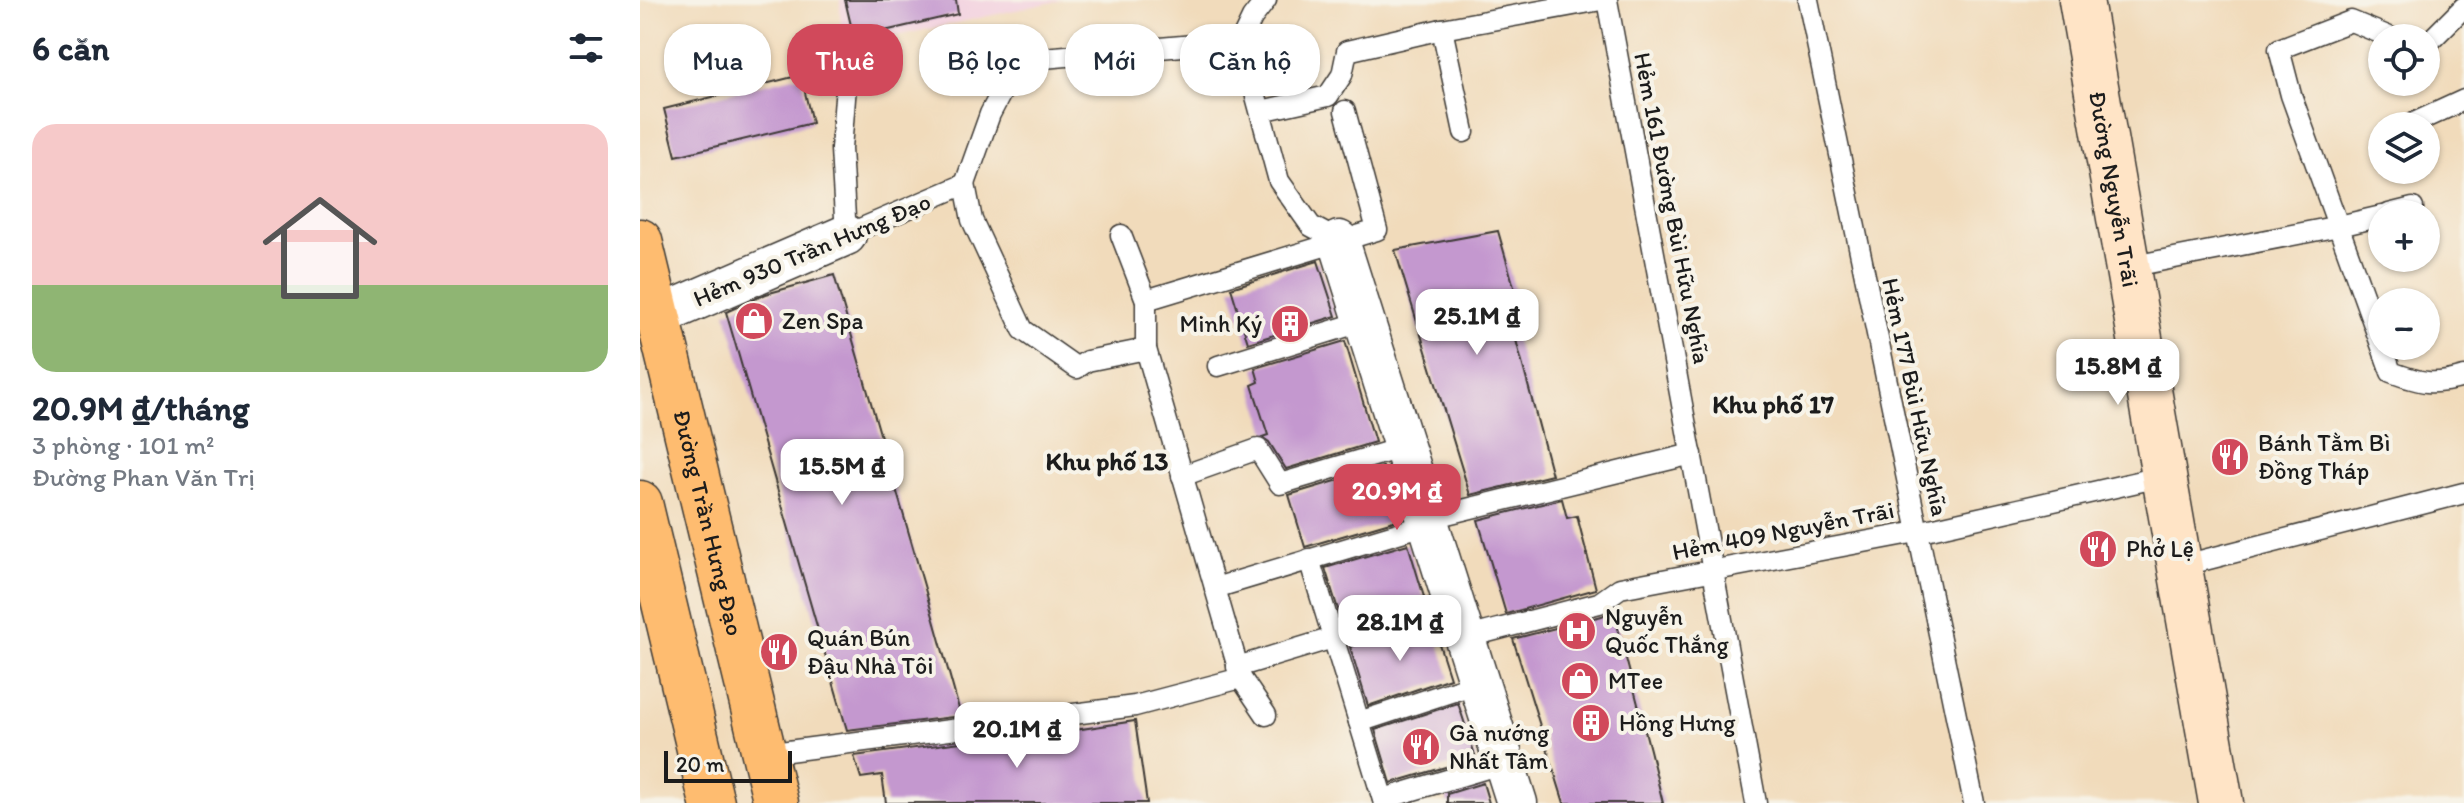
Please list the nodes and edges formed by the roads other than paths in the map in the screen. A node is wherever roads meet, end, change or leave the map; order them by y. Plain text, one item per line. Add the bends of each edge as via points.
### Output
1 (1266, 0) edge
2 (1604, 0) edge
3 (1808, 0) edge
4 (2081, 0) edge
5 (1533, 6) edge
6 (2464, 7) edge
7 (1249, 24) edge
8 (2368, 27) edge
9 (1442, 29) junction
10 (2440, 31) edge
11 (1180, 46) edge
12 (845, 96) edge
13 (1257, 96) edge
14 (2464, 100) edge
15 (1261, 111) junction
16 (1345, 111) dead end
17 (2438, 112) edge
18 (1464, 132) dead end
19 (965, 184) junction
20 (2368, 219) edge
21 (2339, 226) junction
22 (846, 235) junction
23 (1121, 235) dead end
24 (640, 241) edge
25 (1339, 241) junction
26 (2128, 267) junction
27 (1146, 300) junction
28 (649, 320) edge
29 (1364, 321) junction
30 (1146, 349) junction
31 (1218, 366) dead end
32 (2464, 377) edge
33 (1404, 447) junction
34 (1692, 454) junction
35 (1182, 476) junction
36 (2164, 476) junction
37 (2464, 493) edge
38 (640, 503) edge
39 (1427, 522) junction
40 (1917, 532) junction
41 (1309, 559) junction
42 (2181, 566) junction
43 (1713, 570) junction
44 (1215, 588) junction
45 (1458, 620) junction
46 (1332, 638) junction
47 (1239, 673) junction
48 (1478, 683) junction
49 (1266, 715) dead end
50 (1359, 722) junction
51 (765, 754) junction
52 (1504, 763) junction
53 (1384, 801) edge
54 (712, 803) edge
55 (776, 803) edge
56 (1517, 803) edge
57 (1756, 803) edge
58 (1974, 803) edge
59 (2221, 803) edge

1 - 7 lane
2 - 5 lane
2 - 34 lane, Hẻm 161 Đường Bùi Hữu Nghĩa
3 - 40 lane, Hẻm 177 Bùi Hữu Nghĩa
4 - 26 main road, Đường Nguyễn Trãi
5 - 9 lane
6 - 10 lane
8 - 21 lane via 2351,21 2279,49
9 - 15 lane via 1347,51 1342,75 1328,96
9 - 18 lane
11 - 19 lane via 1043,58 1012,72 990,114
12 - 22 lane via 841,149
13 - 15 lane
14 - 17 lane
15 - 25 lane via 1279,181 1311,226
16 - 25 lane via 1377,230
19 - 22 lane, Hẻm 930 Trần Hưng Ðạo
19 - 30 lane via 972,220 1023,330 1077,368 1087,361
20 - 21 lane
21 - 26 lane
21 - 32 lane via 2391,372 2419,383
22 - 28 street, Hẻm 930 Trần Hưng Ðạo
23 - 27 lane
24 - 28 main road, Đường Trần Hưng Đạo
25 - 27 lane
25 - 29 street
26 - 36 main road, Đường Nguyễn Trãi
27 - 30 lane
28 - 51 main road, Đường Trần Hưng Đạo
29 - 31 lane
29 - 33 street
30 - 35 lane
33 - 35 lane via 1280,484 1258,449
33 - 39 street
34 - 39 lane
34 - 43 lane, Hẻm 161 Đường Bùi Hữu Nghĩa
35 - 44 lane
36 - 40 lane, Hẻm 409 Nguyễn Trãi
36 - 42 main road, Đường Nguyễn Trãi
37 - 42 lane
38 - 54 main road
39 - 41 lane
39 - 45 street
40 - 43 lane, Hẻm 409 Nguyễn Trãi
40 - 58 lane, Hẻm 177 Bùi Hữu Nghĩa
41 - 44 lane
41 - 46 lane
42 - 59 main road, Đường Nguyễn Trãi
43 - 45 lane, Hẻm 409 Nguyễn Trãi via 1620,588 1599,603
43 - 57 lane, Hẻm 161 Đường Bùi Hữu Nghĩa
44 - 47 lane
45 - 46 lane, Hẻm 409 Nguyễn Trãi
45 - 48 street
46 - 47 lane, Hẻm 409 Nguyễn Trãi
46 - 50 lane
47 - 49 lane
47 - 51 lane, Hẻm 409 Nguyễn Trãi via 1135,706
48 - 50 lane
48 - 52 street
50 - 53 lane
51 - 55 main road, Đường Trần Hưng Đạo
52 - 53 lane
52 - 56 street

